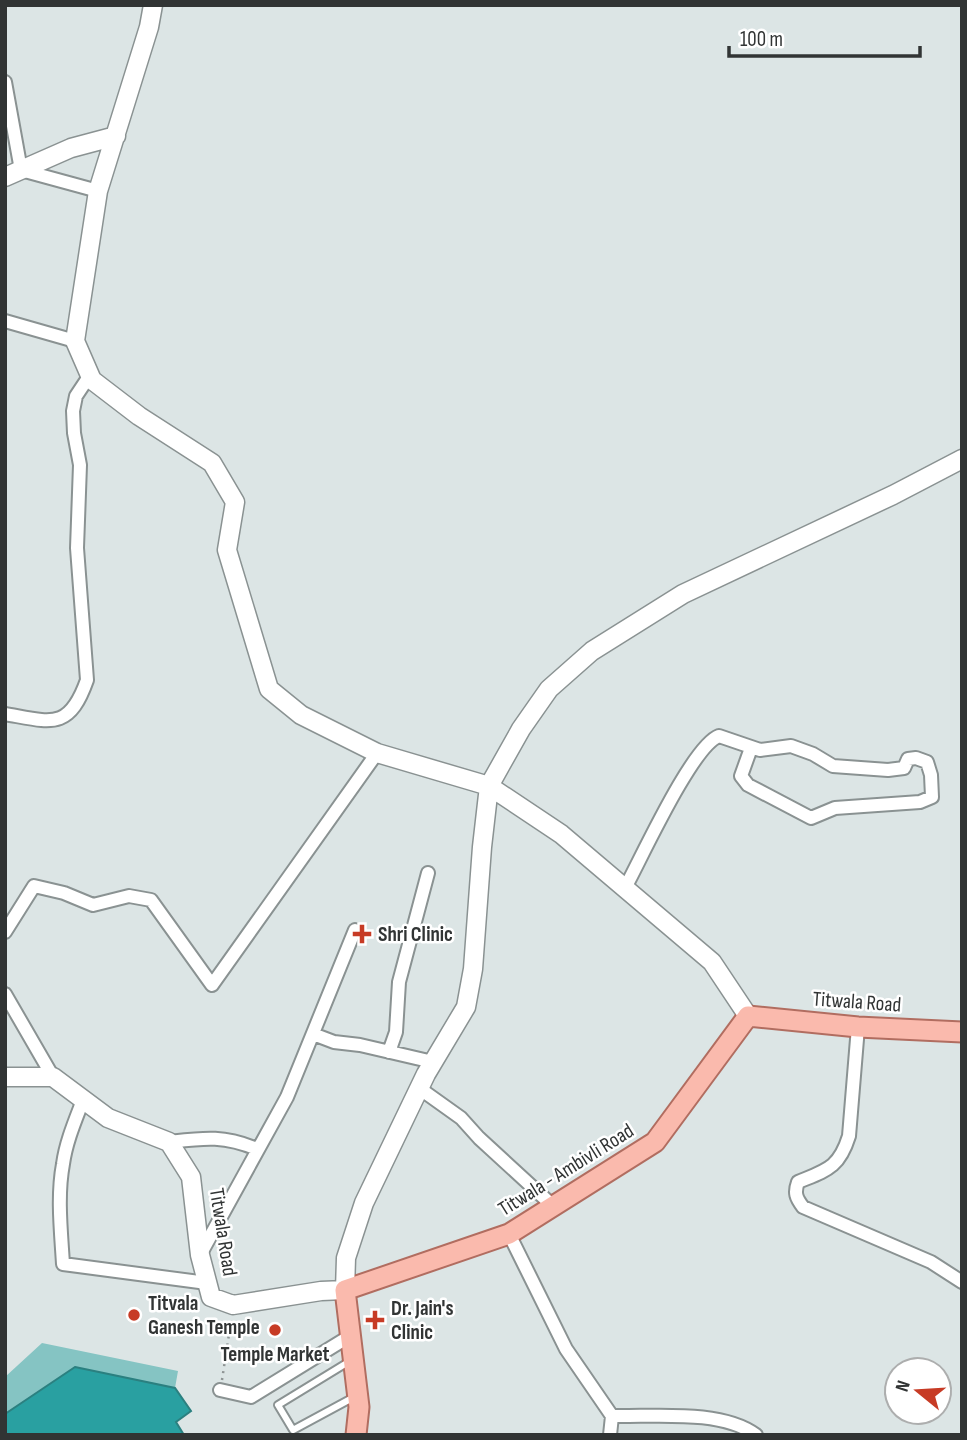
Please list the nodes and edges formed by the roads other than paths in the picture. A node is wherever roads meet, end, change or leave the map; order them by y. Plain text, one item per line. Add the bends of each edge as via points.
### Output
1 (153, 5) edge
2 (5, 82) edge
3 (116, 136) junction
4 (11, 172) edge
5 (98, 191) junction
6 (5, 321) edge
7 (75, 341) junction
8 (90, 375) junction
9 (962, 459) edge
10 (5, 714) edge
11 (751, 748) junction
12 (377, 753) junction
13 (489, 786) junction
14 (428, 873) dead end
15 (625, 888) junction
16 (355, 930) dead end
17 (5, 932) edge
18 (5, 994) edge
19 (748, 1016) junction
20 (858, 1027) junction
21 (962, 1032) edge
22 (313, 1034) junction
23 (389, 1052) junction
24 (432, 1062) junction
25 (5, 1077) edge
26 (53, 1077) junction
27 (419, 1088) junction
28 (83, 1100) junction
29 (169, 1142) junction
30 (257, 1149) junction
31 (553, 1206) junction
32 (509, 1234) junction
33 (200, 1255) junction
34 (962, 1282) edge
35 (207, 1283) junction
36 (345, 1290) junction
37 (350, 1336) junction
38 (353, 1359) junction
39 (220, 1390) road end
40 (358, 1401) junction
41 (612, 1416) junction
42 (356, 1435) edge
43 (371, 1435) edge
44 (610, 1435) edge
45 (756, 1435) edge

1 - 3 street
2 - 4 street
3 - 4 street
3 - 5 street
4 - 5 street
5 - 7 street
6 - 7 street
7 - 8 street
8 - 10 street via 76,396 73,411 80,465 77,548 87,680 80,700 62,719
8 - 12 street via 139,416 212,463 234,502 227,550 268,689 301,715
9 - 13 street via 683,594 592,651 549,689
11 - 11 street via 791,746 833,766 887,770 904,768 908,759 916,758 927,762 932,797 920,802 835,807 811,818 748,785 741,776
11 - 15 street via 719,736 708,743 686,774
12 - 13 street
12 - 17 street via 212,985 152,900 129,896 93,905 34,886
13 - 15 street via 561,834
13 - 24 street via 466,1007
14 - 23 street via 399,982 396,1032
15 - 19 street via 712,962
16 - 22 street
18 - 26 street
19 - 20 main road, Titwala Road
19 - 31 main road, Titwala - Ambivli Road via 655,1142
20 - 21 main road, Titwala Road
20 - 34 street via 845,1149 827,1171 798,1182 796,1198 803,1207 931,1262
22 - 23 street
22 - 30 street via 287,1097
23 - 24 street
24 - 27 street
25 - 26 street
26 - 28 street
27 - 31 street via 461,1118
27 - 36 street via 364,1203 346,1258
28 - 29 street via 107,1118
28 - 35 street via 62,1165 63,1264
29 - 30 street via 209,1137
29 - 33 street, Titwala Road via 191,1177
30 - 33 street
31 - 32 main road, Titwala - Ambivli Road
32 - 36 main road, Titwala - Ambivli Road
32 - 41 street via 566,1349
33 - 35 street, Titwala Road
35 - 36 street, Titwala Road via 211,1297 233,1305
36 - 37 main road
37 - 38 main road
37 - 39 street via 251,1397
38 - 40 main road
38 - 40 lane via 278,1405 293,1430
40 - 42 main road
40 - 43 main road
41 - 44 street
41 - 45 street via 697,1417 731,1423

